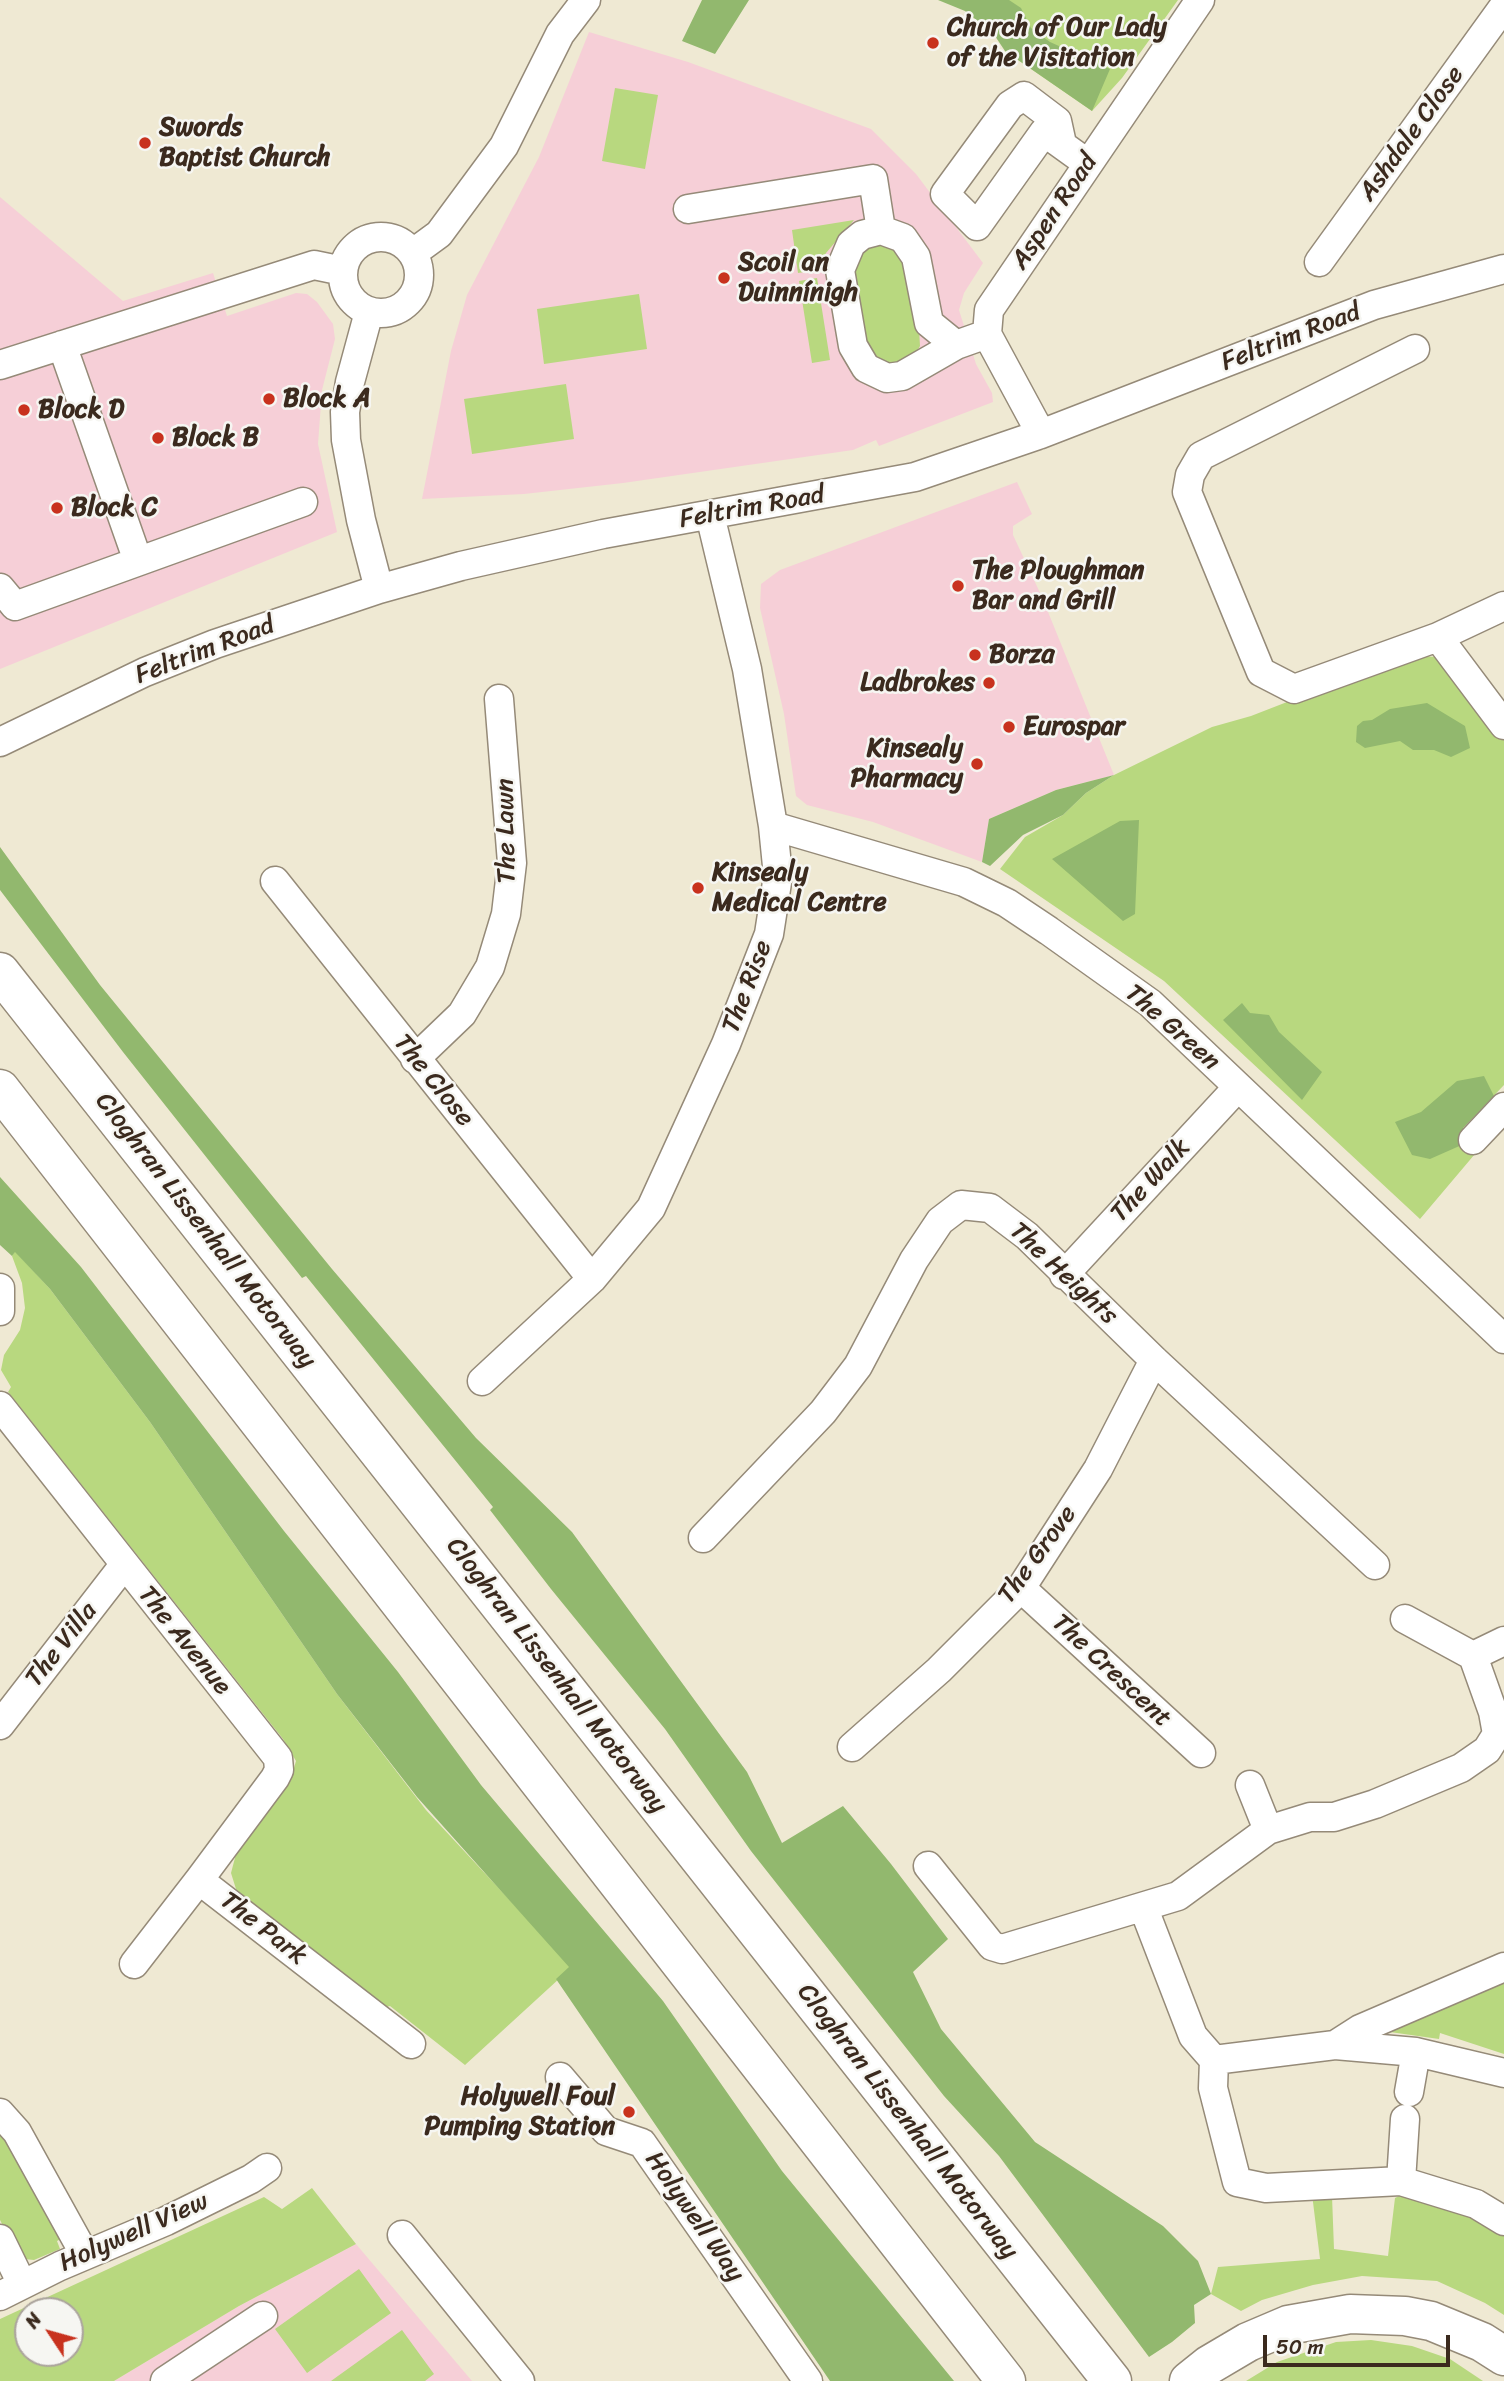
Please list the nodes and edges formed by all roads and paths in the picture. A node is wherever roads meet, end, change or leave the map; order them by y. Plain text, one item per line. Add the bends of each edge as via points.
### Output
1 (1200, 0) edge
2 (1504, 6) edge
3 (579, 9) edge
4 (1053, 138) junction
5 (1087, 163) junction
6 (688, 209) dead end
7 (881, 230) junction
8 (413, 253) junction
9 (1319, 262) dead end
10 (1504, 269) edge
11 (342, 271) junction
12 (369, 312) junction
13 (987, 334) junction
14 (62, 345) junction
15 (956, 345) junction
16 (1415, 349) dead end
17 (0, 365) edge
18 (1041, 434) junction
19 (303, 502) dead end
20 (710, 515) junction
21 (138, 561) junction
22 (379, 589) junction
23 (5, 602) edge
24 (1504, 606) edge
25 (1438, 637) junction
26 (499, 699) dead end
27 (1504, 725) edge
28 (0, 742) edge
29 (773, 826) junction
30 (275, 881) dead end
31 (0, 972) edge
32 (415, 1059) junction
33 (1238, 1087) junction
34 (0, 1089) edge
35 (1504, 1107) edge
36 (1473, 1140) dead end
37 (1065, 1275) junction
38 (592, 1279) junction
39 (0, 1288) edge
40 (0, 1311) edge
41 (1504, 1339) edge
42 (1154, 1360) junction
43 (482, 1381) dead end
44 (0, 1406) edge
45 (703, 1538) dead end
46 (124, 1565) junction
47 (1375, 1565) dead end
48 (1021, 1588) junction
49 (1405, 1619) dead end
50 (1504, 1641) edge
51 (1473, 1656) junction
52 (1499, 1721) edge
53 (0, 1725) edge
54 (852, 1747) dead end
55 (1200, 1753) dead end
56 (1250, 1785) dead end
57 (1268, 1830) junction
58 (928, 1866) dead end
59 (199, 1880) junction
60 (1144, 1909) junction
61 (135, 1964) dead end
62 (1504, 1967) edge
63 (411, 2044) dead end
64 (1335, 2045) junction
65 (1416, 2052) junction
66 (1224, 2059) junction
67 (1504, 2073) edge
68 (560, 2077) dead end
69 (0, 2113) edge
70 (267, 2168) dead end
71 (1401, 2181) junction
72 (1504, 2221) edge
73 (402, 2235) dead end
74 (0, 2239) edge
75 (85, 2255) junction
76 (11, 2290) edge
77 (263, 2316) dead end
78 (1504, 2356) edge
79 (1199, 2373) edge
80 (165, 2381) edge
81 (520, 2381) edge
82 (808, 2381) edge
83 (1006, 2381) edge
84 (1112, 2381) edge

1 - 5 street, Aspen Road
2 - 9 street, Ashdale Close
3 - 8 street via 539,72 504,146 439,234
4 - 4 street via 977,226 945,194 1010,105 1024,96 1057,121
4 - 5 street
5 - 13 street, Aspen Road via 989,310
6 - 7 street via 873,179
7 - 15 street via 893,232 911,247 929,323
7 - 15 street via 862,235 851,244 841,270 858,359 887,378 902,376
8 - 11 street via 396,240 374,237 353,249
8 - 12 street via 420,276 412,298 393,312
10 - 18 street, Feltrim Road via 1374,305
11 - 12 street via 348,296
11 - 14 street via 314,265
12 - 22 street via 350,382 346,440
13 - 15 street
13 - 18 street
14 - 17 street
14 - 21 street
16 - 25 street via 1201,456 1187,492 1261,673 1294,689
18 - 20 street, Feltrim Road via 915,477
19 - 21 street
20 - 22 street, Feltrim Road via 603,534
20 - 29 street, The Rise via 747,669
21 - 23 street
22 - 28 street, Feltrim Road via 215,643
24 - 25 street
25 - 27 street
26 - 32 street, The Lawn via 512,863 506,914 490,967 462,1014
29 - 33 street, The Green via 959,881 1007,903 1150,1003
29 - 38 street, The Rise via 778,876 769,934 726,1045 651,1208
30 - 32 street, The Close
31 - 84 highway, Cloghran Lissenhall Motorway
32 - 38 street, The Close
33 - 37 street, The Walk
33 - 41 street, The Green
34 - 83 highway
35 - 36 street
37 - 42 street, The Heights
37 - 45 street, The Heights via 1027,1236 990,1208 961,1205 940,1221 914,1260 858,1366 823,1412
38 - 43 street, The Rise
39 - 40 street
42 - 47 street, The Heights
42 - 48 street, The Grove via 1098,1469
44 - 46 street, The Avenue
46 - 53 street, The Villa
46 - 59 street, The Avenue via 280,1764 270,1786
48 - 54 street, The Grove via 939,1670
48 - 55 street, The Crescent
49 - 51 street
50 - 51 street
51 - 52 street
52 - 57 street via 1487,1750 1461,1768 1375,1804
56 - 57 street
57 - 60 street via 1178,1896
58 - 60 street via 992,1946 1002,1948
59 - 61 street, The Park
59 - 63 street, The Park
60 - 66 street via 1193,2036
62 - 64 street via 1372,2024
64 - 65 street
64 - 66 street
65 - 67 street
65 - 71 street
66 - 71 street via 1213,2088 1237,2182 1266,2188
68 - 82 street, Holywell Way via 606,2131 647,2149
69 - 75 street via 17,2132
70 - 75 street, Holywell View via 166,2221
71 - 72 street via 1476,2204
73 - 81 street
74 - 76 street
75 - 76 street, Holywell View
77 - 80 street
78 - 79 highway via 1431,2321 1350,2314 1288,2325 1248,2342

